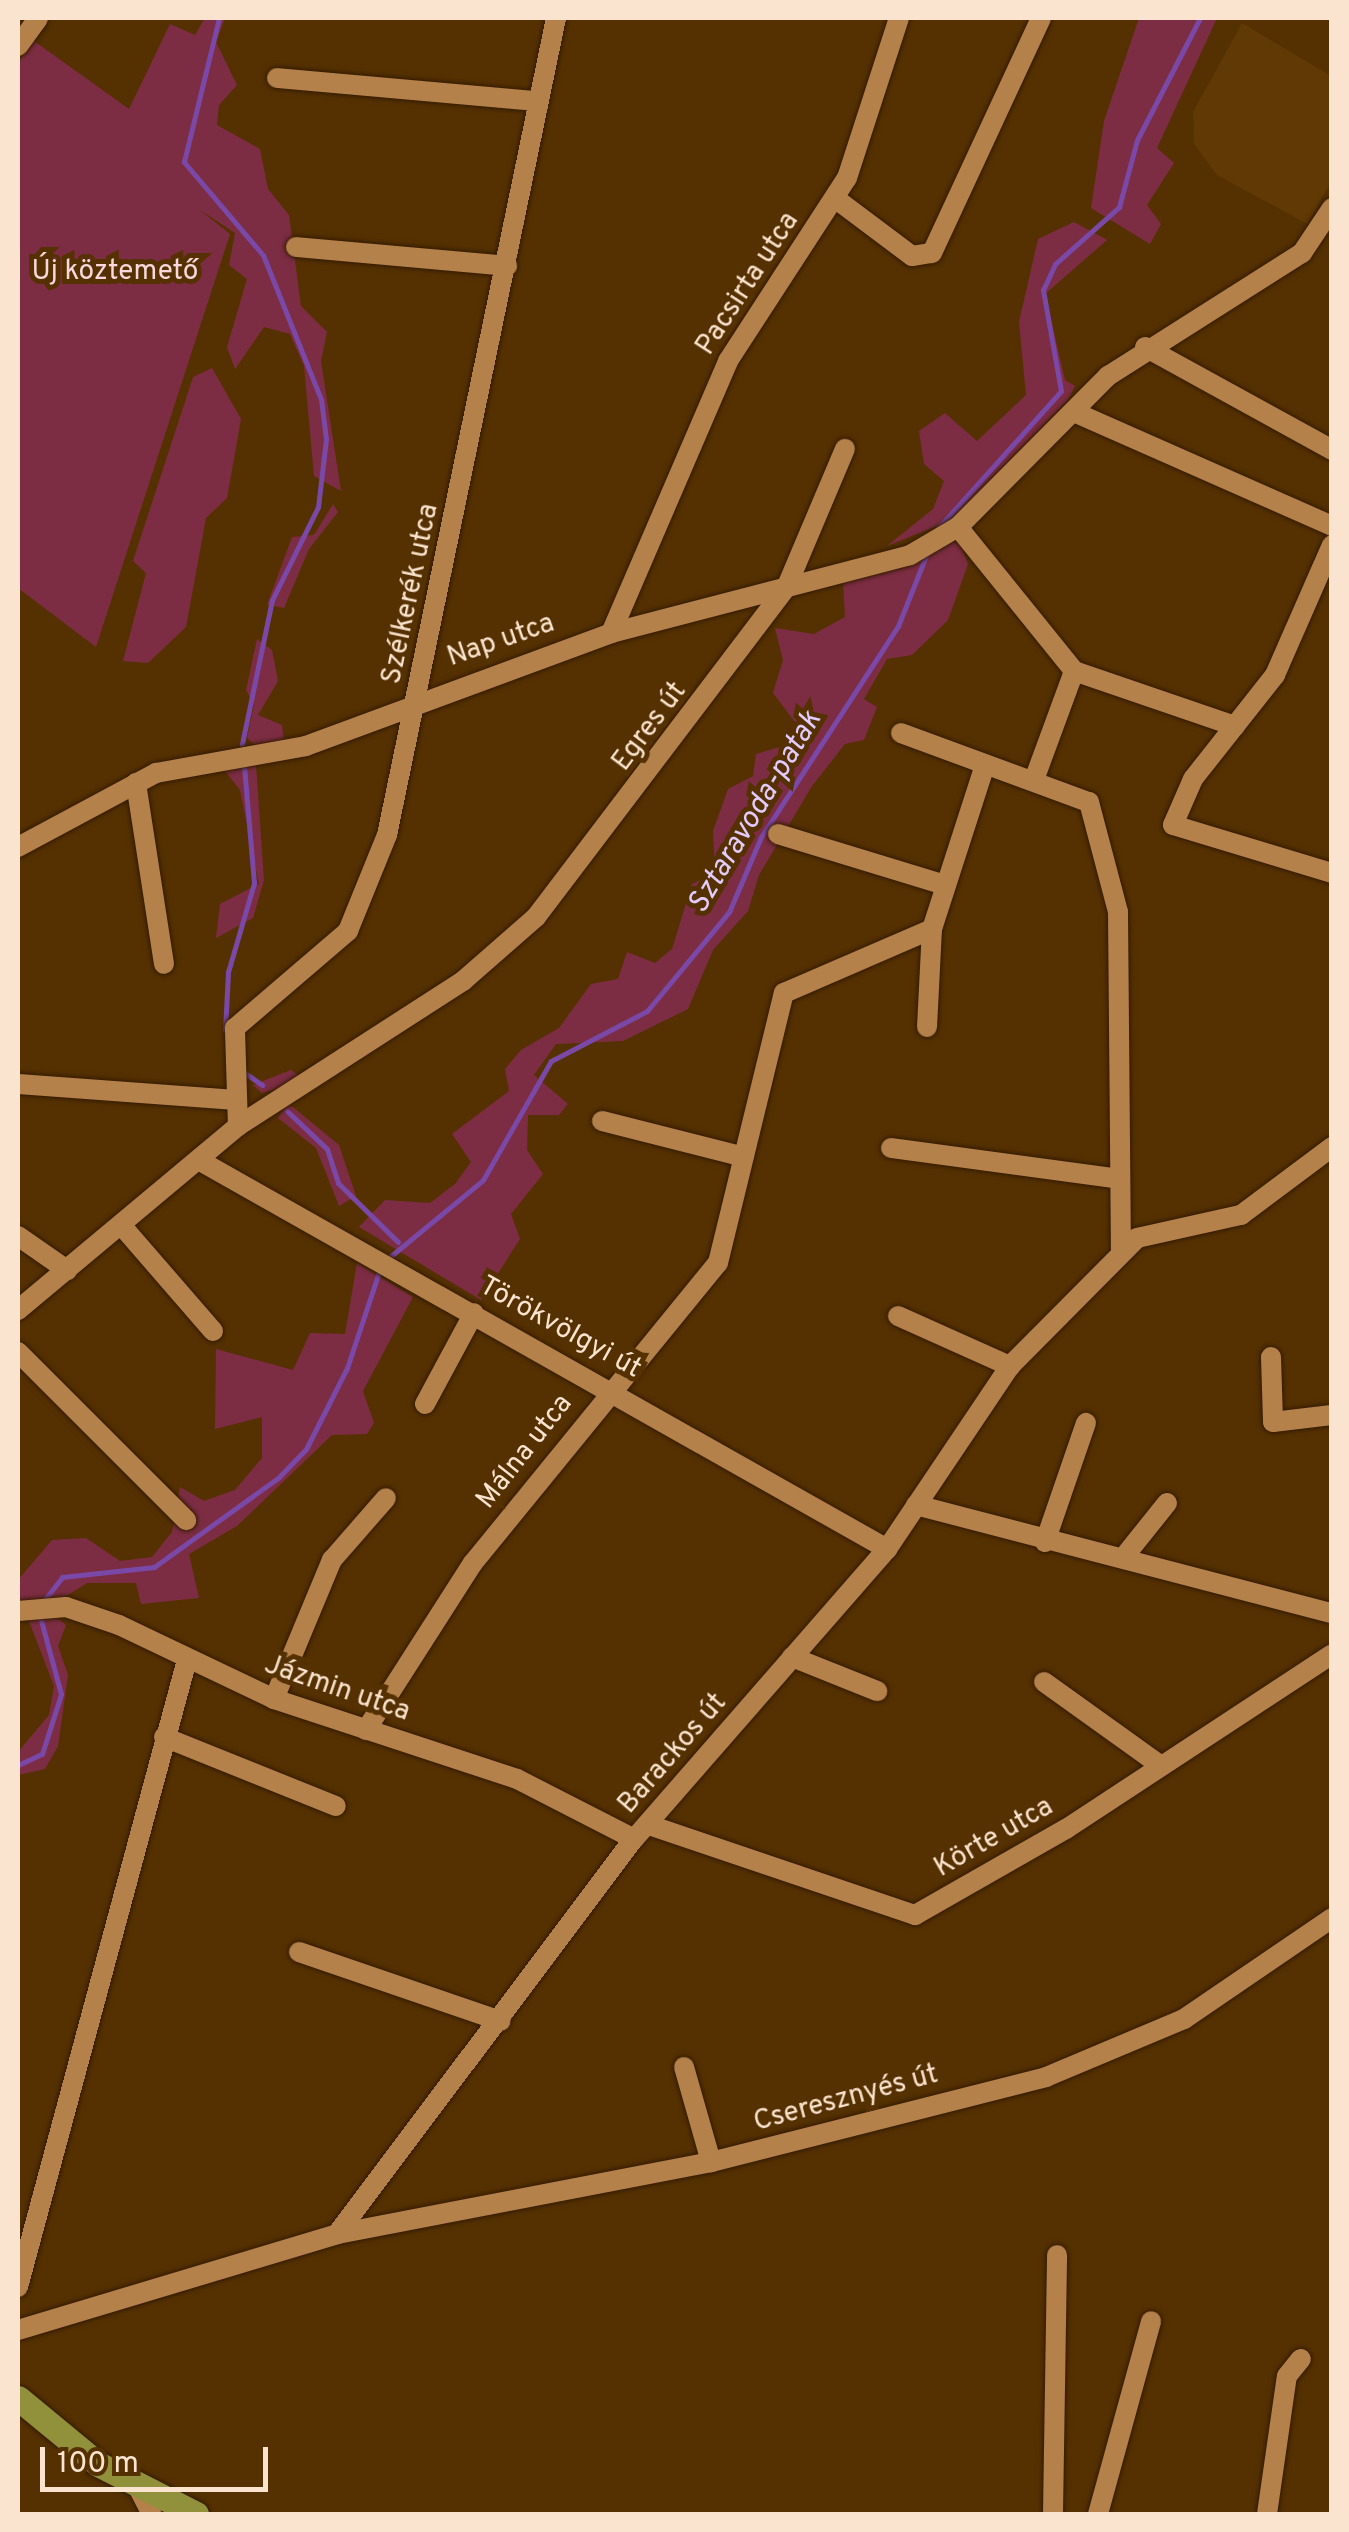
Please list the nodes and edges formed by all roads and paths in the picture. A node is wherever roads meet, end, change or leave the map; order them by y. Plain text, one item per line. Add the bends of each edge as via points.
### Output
1 (38, 18) edge
2 (556, 18) edge
3 (899, 18) edge
4 (1040, 18) edge
5 (18, 46) edge
6 (277, 78) dead end
7 (535, 101) junction
8 (836, 198) junction
9 (1332, 208) edge
10 (296, 246) dead end
11 (508, 266) junction
12 (1145, 347) junction
13 (1074, 412) junction
14 (845, 448) dead end
15 (1332, 450) edge
16 (1332, 526) edge
17 (950, 532) junction
18 (1332, 544) edge
19 (787, 586) junction
20 (611, 632) junction
21 (1074, 672) junction
22 (418, 698) junction
23 (1235, 726) junction
24 (902, 732) dead end
25 (984, 768) junction
26 (1034, 780) junction
27 (136, 783) junction
28 (778, 834) dead end
29 (18, 847) edge
30 (1332, 873) edge
31 (942, 884) junction
32 (932, 928) junction
33 (164, 964) dead end
34 (927, 1027) dead end
35 (18, 1084) edge
36 (236, 1100) junction
37 (602, 1121) dead end
38 (238, 1126) junction
39 (1332, 1147) edge
40 (891, 1148) dead end
41 (744, 1157) junction
42 (202, 1162) junction
43 (1119, 1179) junction
44 (122, 1226) junction
45 (18, 1236) edge
46 (1121, 1249) junction
47 (67, 1270) junction
48 (18, 1310) edge
49 (474, 1312) junction
50 (898, 1316) dead end
51 (213, 1331) dead end
52 (18, 1352) edge
53 (1271, 1357) dead end
54 (1010, 1366) junction
55 (611, 1388) junction
56 (425, 1404) dead end
57 (1332, 1415) edge
58 (1086, 1423) dead end
59 (386, 1498) dead end
60 (1167, 1503) dead end
61 (916, 1505) junction
62 (186, 1520) dead end
63 (1045, 1542) junction
64 (888, 1549) junction
65 (1126, 1553) junction
66 (18, 1611) edge
67 (1332, 1614) edge
68 (1332, 1654) edge
69 (792, 1657) junction
70 (187, 1660) junction
71 (1044, 1682) dead end
72 (876, 1691) dead end
73 (274, 1699) junction
74 (366, 1730) junction
75 (164, 1737) junction
76 (1160, 1765) junction
77 (336, 1806) dead end
78 (652, 1826) junction
79 (634, 1840) junction
80 (1326, 1929) edge
81 (299, 1952) dead end
82 (500, 2021) junction
83 (684, 2067) dead end
84 (710, 2162) junction
85 (337, 2234) junction
86 (1057, 2255) dead end
87 (18, 2287) edge
88 (1151, 2321) dead end
89 (18, 2326) edge
90 (1301, 2360) dead end
91 (18, 2398) edge
92 (138, 2487) junction
93 (152, 2514) edge
94 (194, 2514) edge
95 (1053, 2514) edge
96 (1098, 2514) edge
97 (1267, 2514) edge

1 - 5 street
2 - 7 street, Szélkerék utca
3 - 8 street, Pacsirta utca via 864,139
4 - 8 street via 932,254 912,256
6 - 7 street
7 - 11 street, Szélkerék utca
8 - 20 street, Pacsirta utca via 728,361
9 - 12 street via 1302,254
10 - 11 street
11 - 22 street, Szélkerék utca
12 - 13 street
12 - 15 street
13 - 16 street
13 - 17 street
14 - 19 street, Egres út
17 - 19 street via 910,554
17 - 21 street
18 - 23 street via 1276,675
19 - 20 street, Nap utca
19 - 38 street, Egres út via 536,917 463,980
20 - 22 street, Nap utca
21 - 23 street
21 - 26 street
22 - 27 street, Nap utca via 306,746
22 - 36 street, Szélkerék utca via 388,835 348,931 235,1028
23 - 30 street via 1193,779 1173,825
24 - 25 street
25 - 26 street
25 - 31 street
26 - 43 street via 1089,802 1118,912
27 - 29 street, Nap utca
27 - 33 street
28 - 31 street
31 - 32 street
32 - 34 street
32 - 41 street, Málna utca via 784,993
35 - 36 street
36 - 38 street, Szélkerék utca
37 - 41 street
38 - 42 street, Egres út
39 - 46 street, Barackos út via 1240,1215 1154,1232
40 - 43 street
41 - 55 street, Málna utca via 718,1263
42 - 44 street, Egres út
42 - 49 street, Törökvölgyi út
43 - 46 street
44 - 47 street, Egres út
44 - 51 street
45 - 47 street
46 - 54 street, Barackos út
47 - 48 street, Egres út
49 - 55 street, Törökvölgyi út
49 - 56 street
50 - 54 street
52 - 62 street
53 - 57 street via 1272,1419
54 - 61 street, Barackos út
55 - 64 street, Törökvölgyi út
55 - 74 street, Málna utca via 473,1563
58 - 63 street
59 - 73 street via 332,1560
60 - 65 street
61 - 63 street
61 - 64 street, Barackos út
63 - 65 street
64 - 69 street, Barackos út
65 - 67 street
66 - 70 street, Jázmin utca via 66,1607
68 - 76 street, Körte utca
69 - 72 street
69 - 78 street, Barackos út
70 - 73 street, Jázmin utca
70 - 75 street
71 - 76 street
73 - 74 street, Jázmin utca
74 - 79 street, Jázmin utca via 517,1779
75 - 77 street
75 - 87 street
76 - 78 street, Körte utca via 914,1915
78 - 79 street, Barackos út
79 - 82 street, Barackos út
80 - 84 street, Cseresznyés út via 1184,2019 1072,2068
81 - 82 street
82 - 85 street, Barackos út
83 - 84 street
84 - 85 street, Cseresznyés út
85 - 89 street
86 - 95 street
88 - 96 street
90 - 97 street via 1287,2376
91 - 92 main road
92 - 93 street
92 - 94 main road

